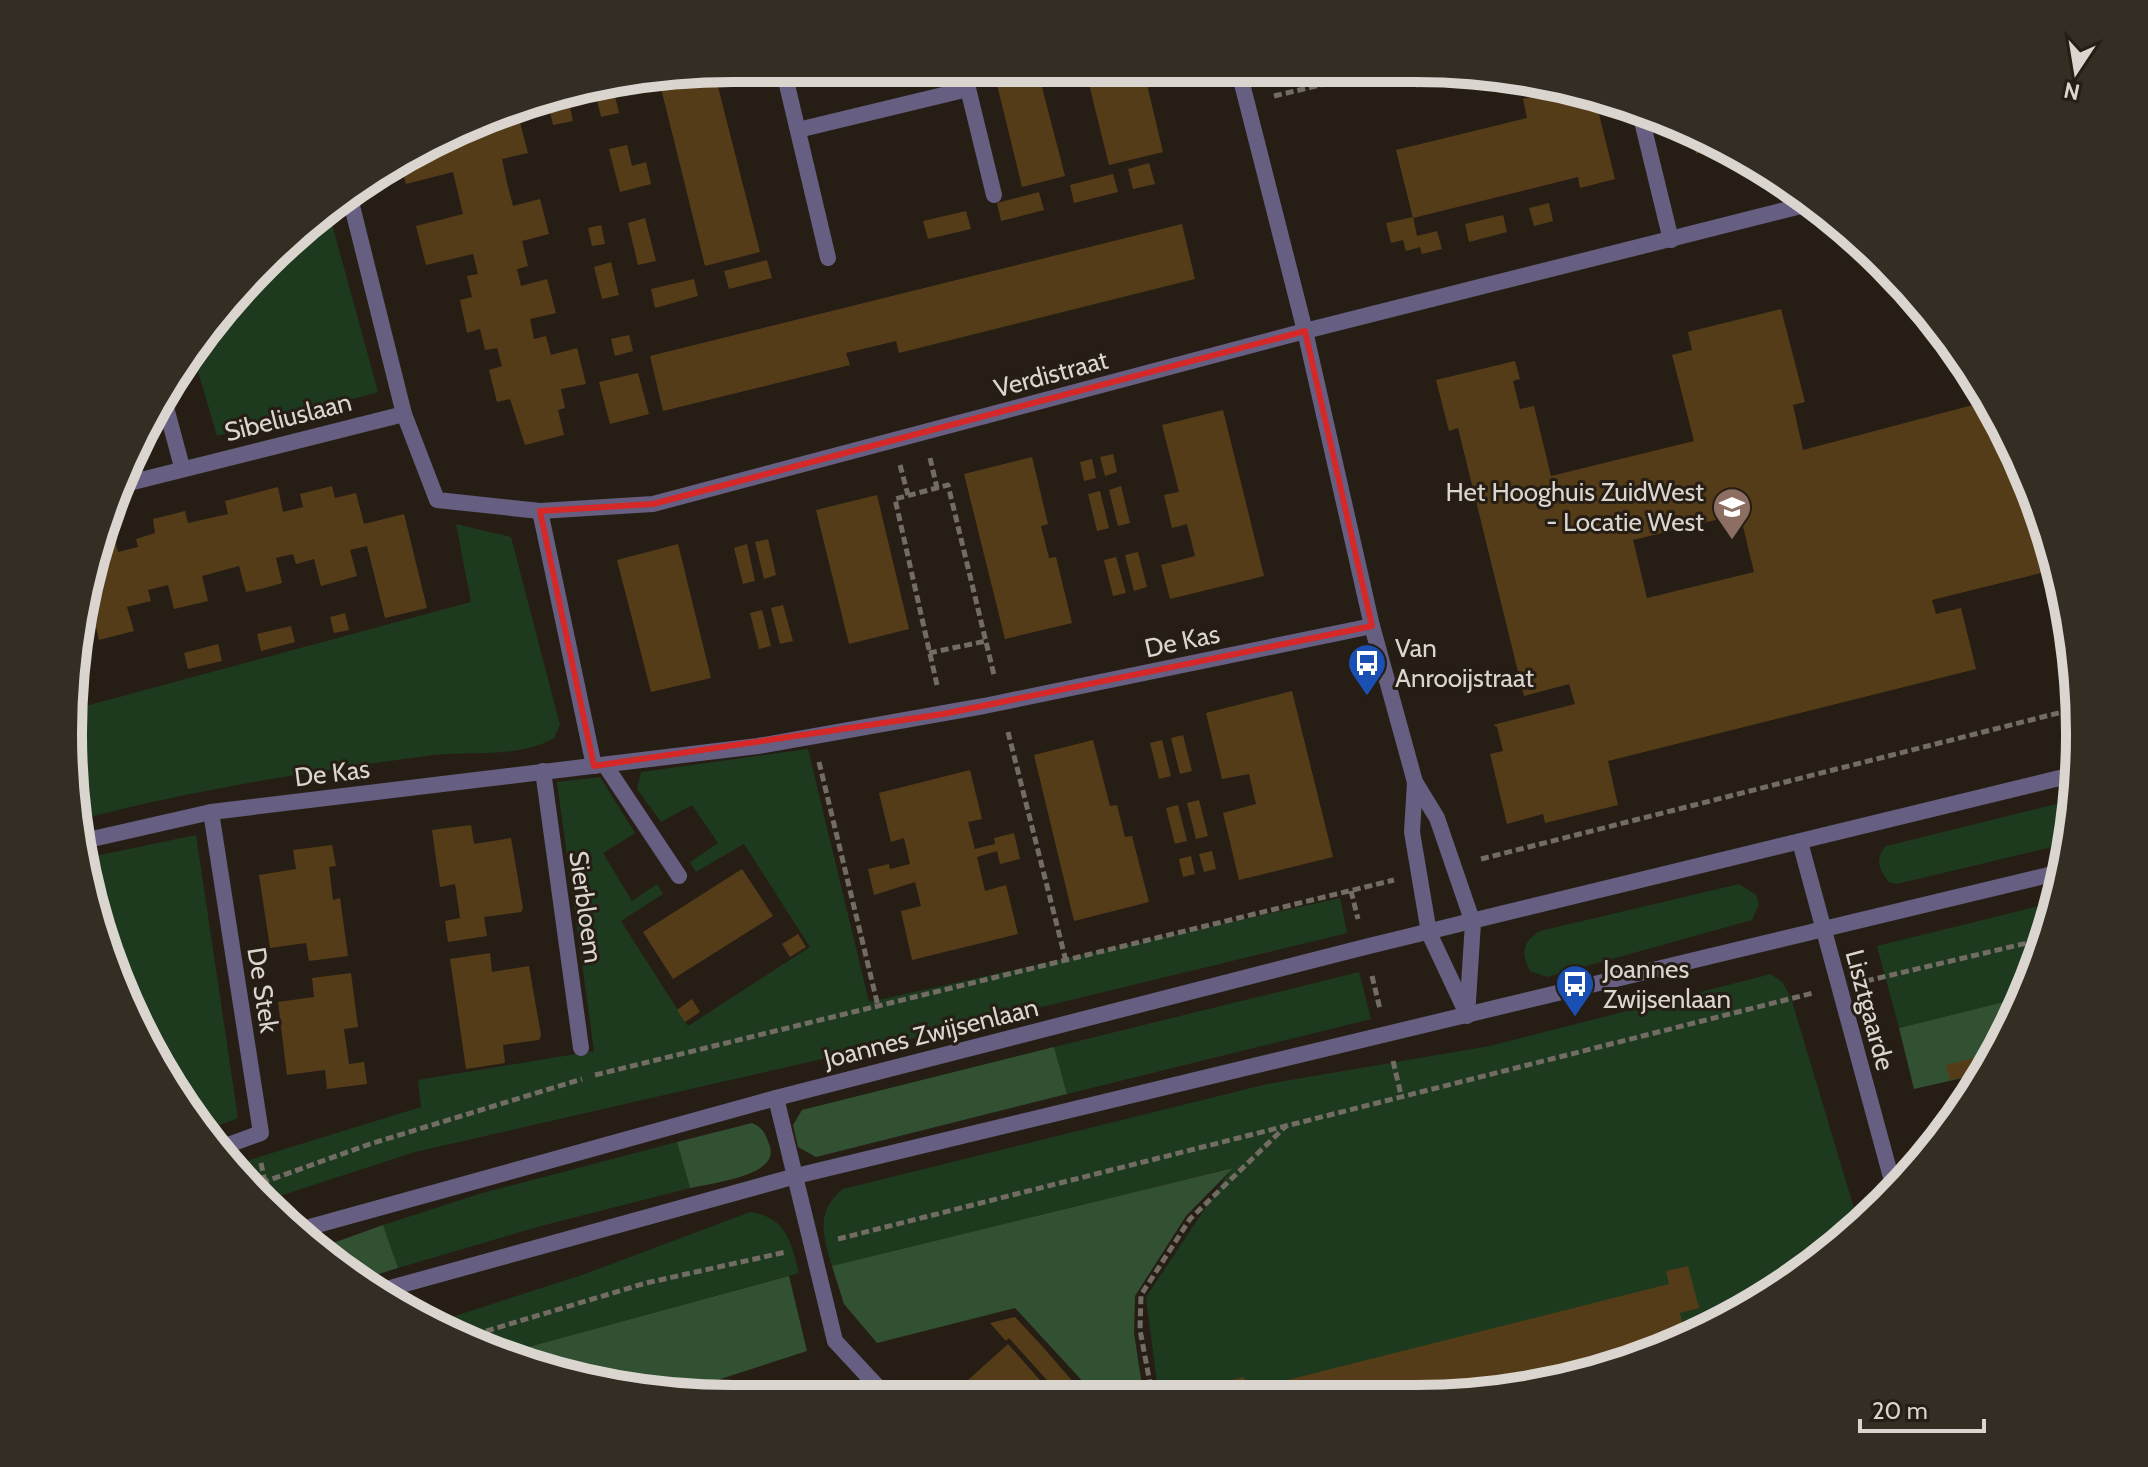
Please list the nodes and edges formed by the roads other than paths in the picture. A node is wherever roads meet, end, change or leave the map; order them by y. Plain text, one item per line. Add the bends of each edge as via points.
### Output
1 (786, 82) edge
2 (966, 82) edge
3 (1242, 82) edge
4 (968, 89) junction
5 (1643, 124) edge
6 (798, 130) junction
7 (994, 195) dead end
8 (352, 206) edge
9 (1797, 207) edge
10 (1671, 240) junction
11 (828, 258) dead end
12 (1305, 331) junction
13 (167, 412) edge
14 (404, 414) junction
15 (182, 467) junction
16 (133, 481) edge
17 (540, 511) junction
18 (1372, 626) junction
19 (600, 765) junction
20 (543, 771) junction
21 (2065, 777) edge
22 (1415, 782) junction
23 (211, 812) junction
24 (91, 839) edge
25 (1800, 842) junction
26 (2050, 875) edge
27 (679, 876) dead end
28 (1473, 923) junction
29 (1823, 929) junction
30 (1429, 933) junction
31 (1467, 1016) junction
32 (581, 1048) dead end
33 (776, 1098) junction
34 (229, 1145) edge
35 (796, 1176) junction
36 (1891, 1177) edge
37 (309, 1227) edge
38 (392, 1288) edge
39 (876, 1385) edge

1 - 6 street
2 - 4 street
3 - 12 street
4 - 6 street
4 - 7 street
5 - 10 street
6 - 11 street
8 - 14 street
9 - 10 street, Verdistraat
10 - 12 street, Verdistraat
12 - 17 street, Verdistraat via 653,504
12 - 18 street
13 - 15 street
14 - 15 street, Sibeliuslaan
14 - 17 street, Verdistraat via 437,500
15 - 16 street, Sibeliuslaan
17 - 19 street
18 - 19 street, De Kas via 943,714
18 - 22 street
19 - 20 street, De Kas
19 - 27 street
20 - 23 street, De Kas
20 - 32 street, Sierbloem
21 - 25 street, Joannes Zwijsenlaan
22 - 28 street via 1437,818
22 - 30 street via 1412,832
23 - 24 street, De Kas
23 - 34 street, De Stek via 261,1133
25 - 28 street, Joannes Zwijsenlaan
25 - 29 street, Lisztgaarde
26 - 29 street
28 - 30 street, Joannes Zwijsenlaan
28 - 31 street
29 - 31 street
29 - 36 street, Lisztgaarde
30 - 31 street
30 - 33 street, Joannes Zwijsenlaan
31 - 35 street
33 - 35 street
33 - 37 street, Joannes Zwijsenlaan
35 - 38 street
35 - 39 street via 835,1341

